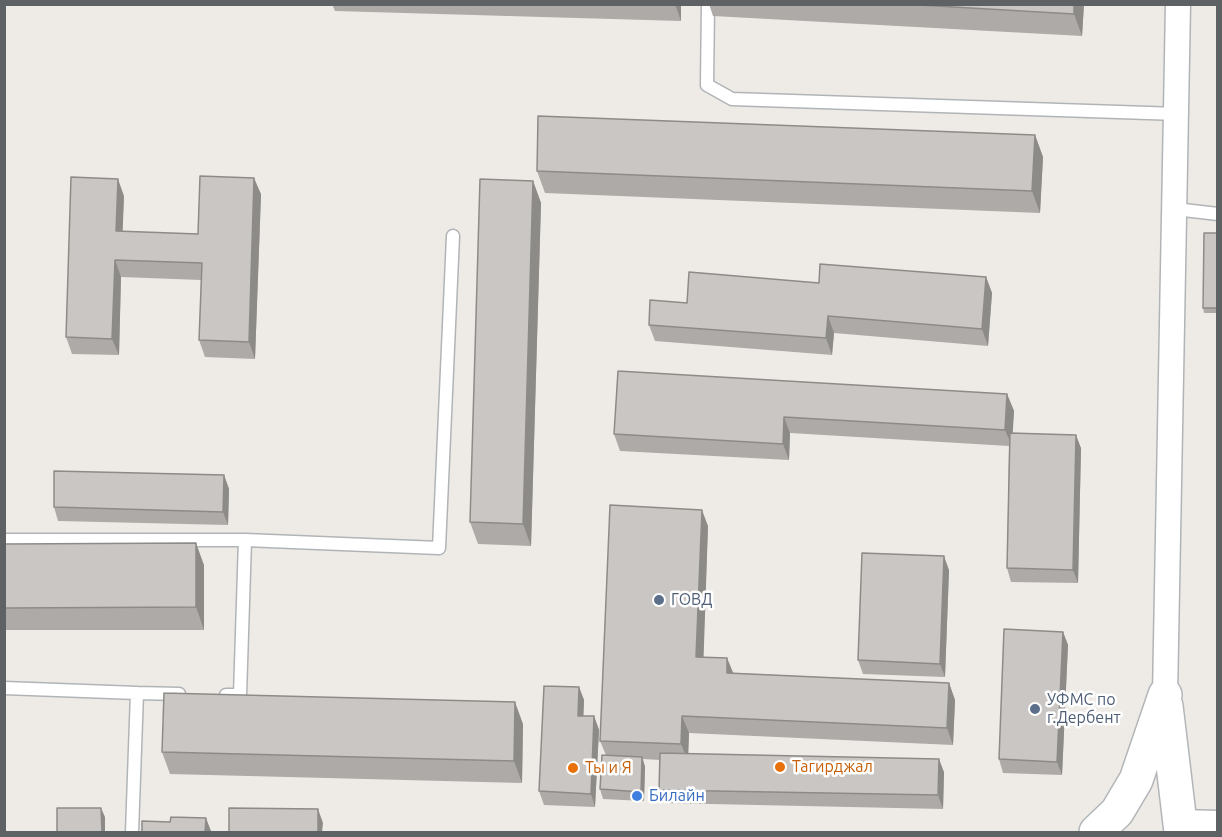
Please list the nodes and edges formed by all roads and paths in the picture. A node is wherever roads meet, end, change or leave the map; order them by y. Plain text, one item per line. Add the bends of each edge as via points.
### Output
1 (708, 4) edge
2 (1178, 4) edge
3 (1178, 114) junction
4 (1175, 209) junction
5 (1218, 214) edge
6 (453, 236) dead end
7 (4, 540) edge
8 (245, 540) junction
9 (4, 688) edge
10 (137, 693) junction
11 (194, 694) edge
12 (217, 695) edge
13 (1165, 696) junction
14 (1218, 823) edge
15 (1180, 827) edge
16 (132, 832) edge
17 (1096, 832) edge

1 - 3 lane via 707,85 732,99
2 - 3 street
3 - 4 street
4 - 5 lane
4 - 13 street
6 - 8 lane via 439,548
7 - 8 lane
8 - 12 lane via 240,695
9 - 10 lane
10 - 11 lane
10 - 16 lane
13 - 15 street
13 - 17 street via 1136,780 1117,812
14 - 15 street

